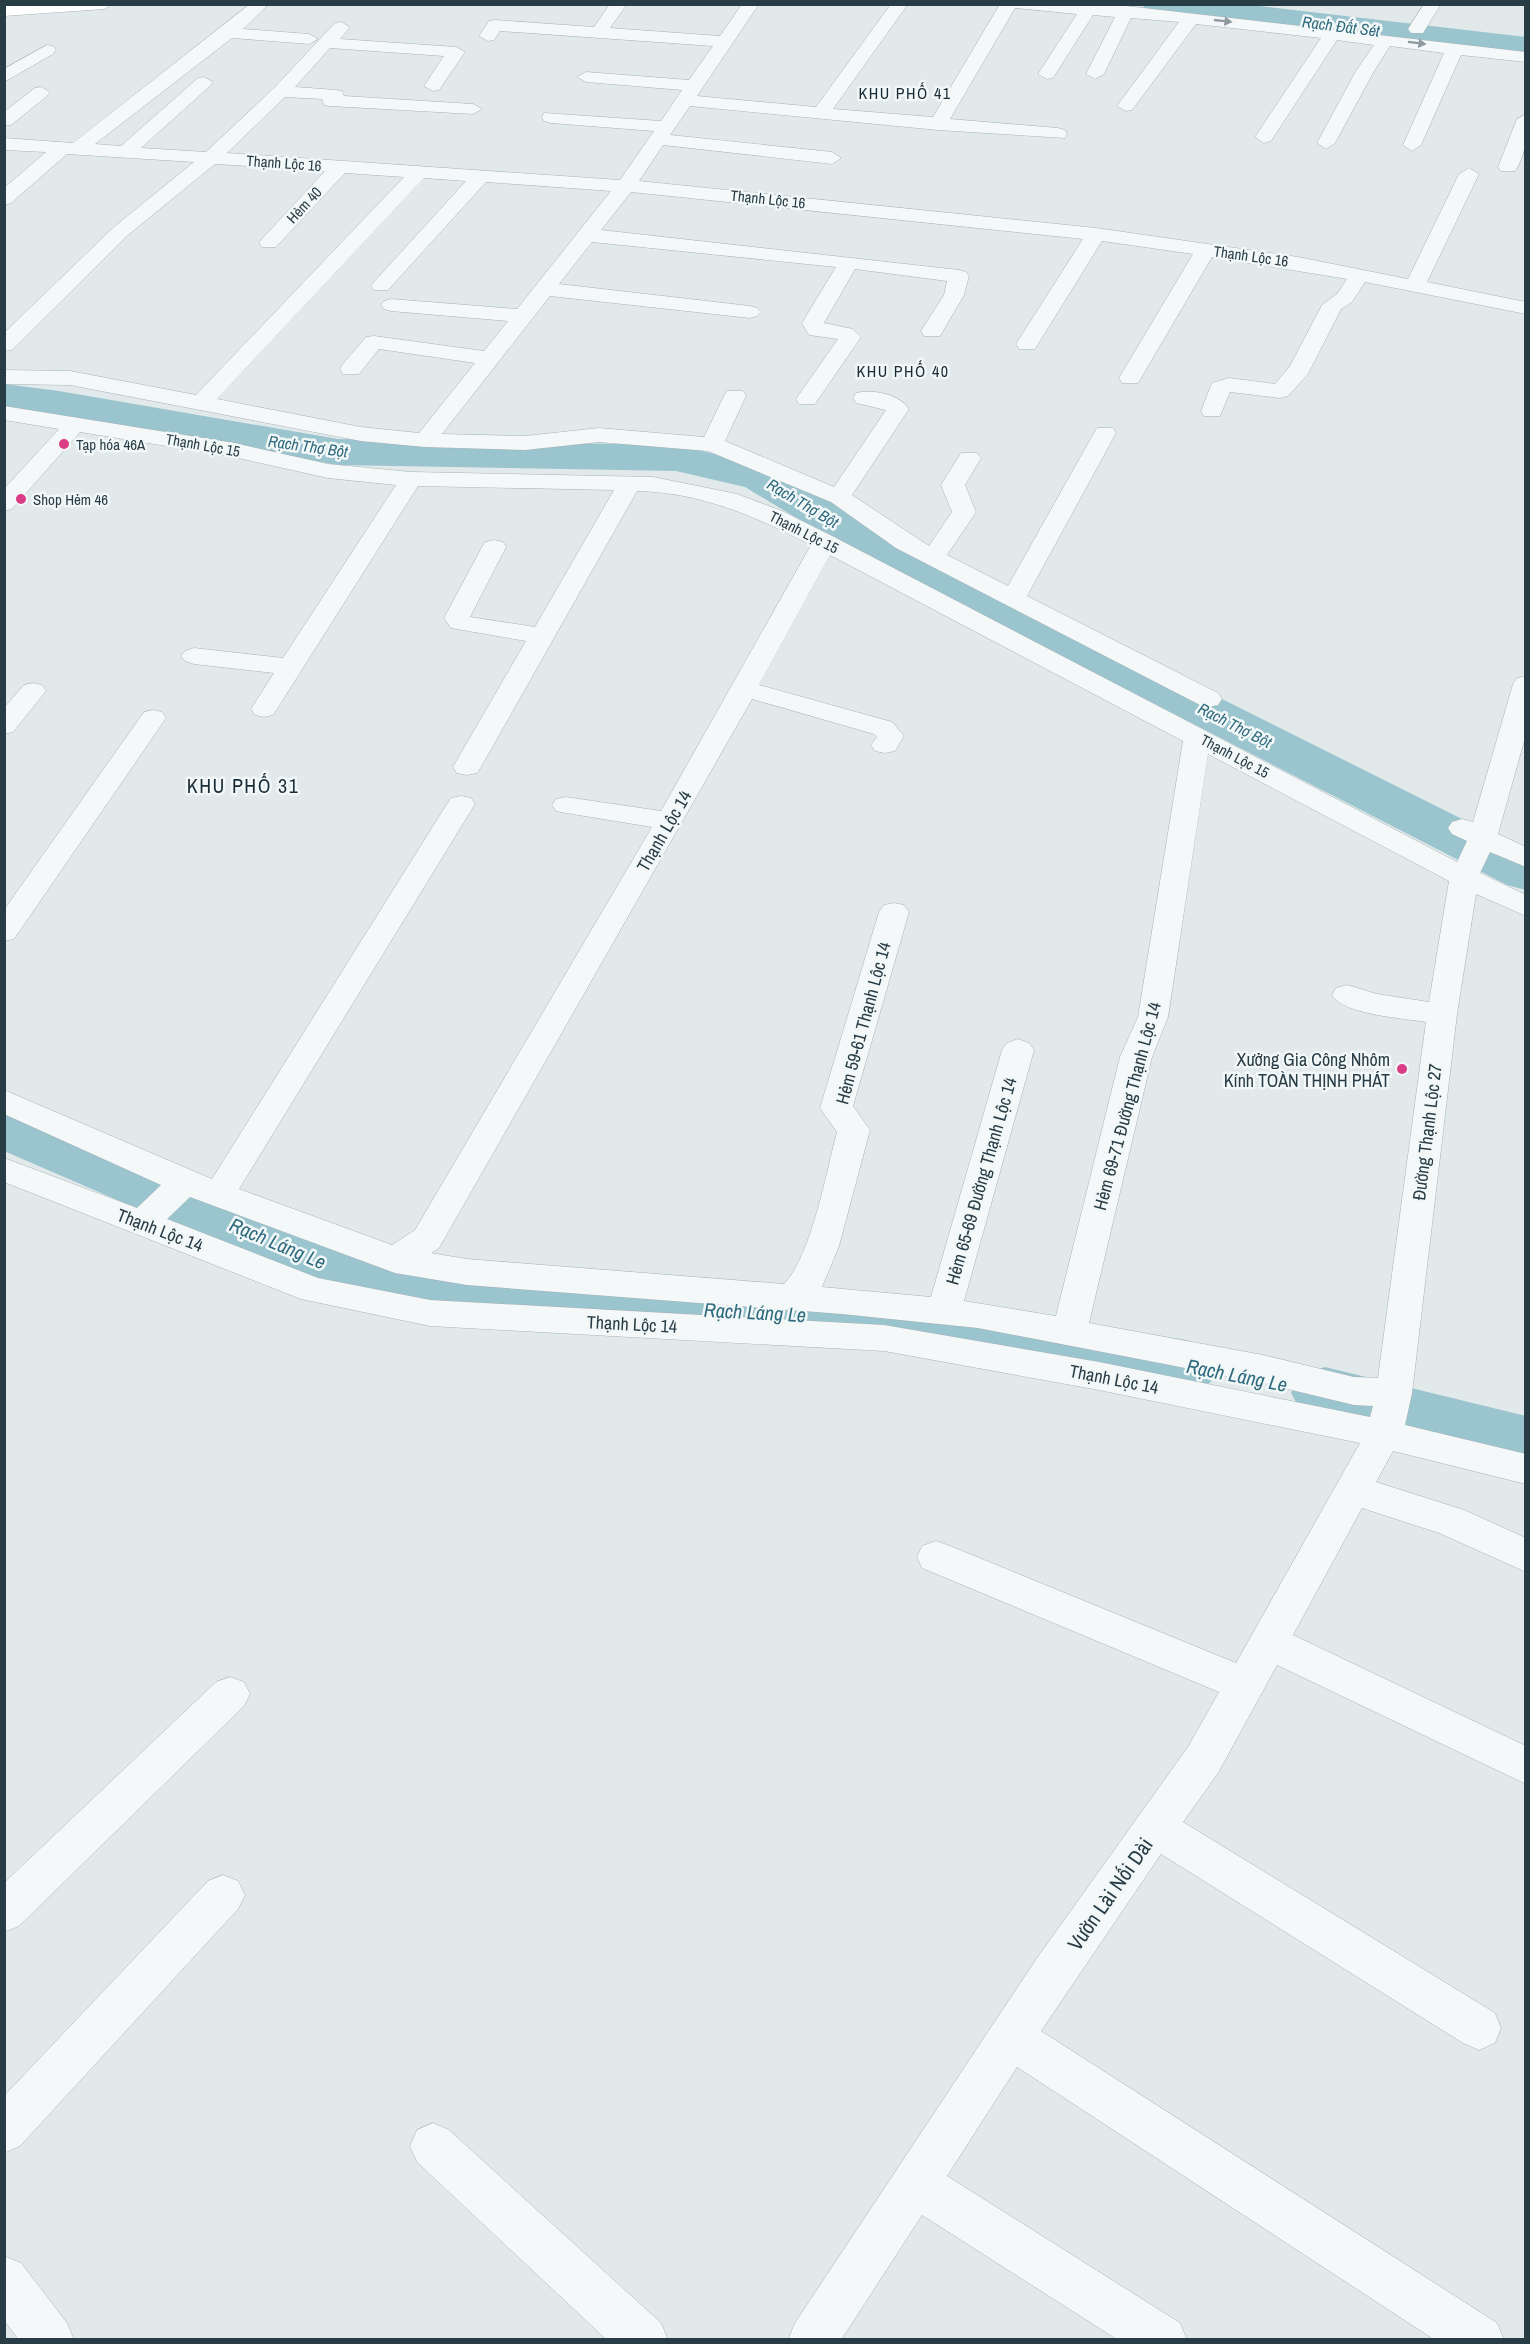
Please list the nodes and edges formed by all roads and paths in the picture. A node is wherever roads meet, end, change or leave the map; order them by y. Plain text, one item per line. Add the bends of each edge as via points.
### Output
1 (104, 4) edge
2 (261, 4) edge
3 (619, 4) edge
4 (751, 4) edge
5 (900, 4) edge
6 (1009, 4) edge
7 (1018, 4) edge
8 (1433, 4) edge
9 (1089, 9) junction
10 (4, 11) edge
11 (1126, 11) junction
12 (1196, 11) edge
13 (341, 27) dead end
14 (1417, 29) junction
15 (599, 32) junction
16 (228, 33) junction
17 (1332, 33) junction
18 (488, 36) dead end
19 (309, 39) dead end
20 (1386, 40) junction
21 (1526, 41) edge
22 (725, 42) junction
23 (327, 43) junction
24 (1455, 48) junction
25 (47, 50) dead end
26 (1526, 57) edge
27 (1047, 74) dead end
28 (1095, 75) dead end
29 (4, 77) edge
30 (586, 77) dead end
31 (204, 82) dead end
32 (433, 86) dead end
33 (281, 91) junction
34 (41, 92) dead end
35 (690, 93) junction
36 (1126, 106) dead end
37 (472, 109) dead end
38 (822, 113) junction
39 (551, 117) dead end
40 (1526, 118) edge
41 (4, 121) edge
42 (938, 124) junction
43 (662, 133) junction
44 (1059, 134) dead end
45 (1264, 137) dead end
46 (1326, 142) dead end
47 (4, 144) edge
48 (1412, 146) dead end
49 (69, 150) junction
50 (123, 154) junction
51 (211, 158) junction
52 (832, 158) dead end
53 (340, 167) junction
54 (1508, 167) dead end
55 (418, 172) junction
56 (1469, 174) dead end
57 (481, 176) junction
58 (626, 185) junction
59 (4, 199) edge
60 (1096, 234) junction
61 (586, 235) junction
62 (269, 243) dead end
63 (1206, 249) junction
64 (849, 262) junction
65 (1359, 276) junction
66 (381, 286) dead end
67 (1414, 288) junction
68 (545, 289) junction
69 (391, 305) dead end
70 (1526, 308) edge
71 (750, 312) dead end
72 (522, 316) junction
73 (932, 331) dead end
74 (1027, 344) dead end
75 (4, 345) edge
76 (489, 358) junction
77 (351, 369) dead end
78 (4, 377) edge
79 (1130, 378) dead end
80 (735, 396) dead end
81 (864, 398) dead end
82 (177, 399) junction
83 (807, 399) dead end
84 (201, 404) junction
85 (1212, 411) dead end
86 (4, 413) edge
87 (75, 424) junction
88 (1105, 433) dead end
89 (142, 434) junction
90 (425, 440) junction
91 (712, 444) junction
92 (969, 458) dead end
93 (411, 479) junction
94 (630, 483) junction
95 (839, 497) junction
96 (4, 504) edge
97 (825, 542) junction
98 (494, 547) dead end
99 (933, 557) junction
100 (1013, 598) junction
101 (1058, 621) junction
102 (542, 636) junction
103 (1021, 645) junction
104 (194, 656) dead end
105 (290, 667) junction
106 (1180, 683) junction
107 (1526, 684) edge
108 (744, 689) junction
109 (33, 691) dead end
110 (1209, 699) dead end
111 (264, 709) dead end
112 (1148, 710) junction
113 (153, 718) dead end
114 (4, 726) edge
115 (1197, 735) junction
116 (885, 745) dead end
117 (467, 767) dead end
118 (461, 804) dead end
119 (566, 805) dead end
120 (669, 821) junction
121 (1471, 850) junction
122 (1526, 858) edge
123 (1526, 907) edge
124 (894, 912) dead end
125 (4, 932) edge
126 (1347, 995) dead end
127 (1442, 1014) junction
128 (1018, 1050) dead end
129 (4, 1101) edge
130 (4, 1169) edge
131 (185, 1182) junction
132 (219, 1195) junction
133 (142, 1223) junction
134 (395, 1260) junction
135 (792, 1298) junction
136 (944, 1311) junction
137 (1069, 1333) junction
138 (1390, 1409) junction
139 (1526, 1469) edge
140 (1353, 1490) junction
141 (1526, 1556) edge
142 (936, 1557) dead end
143 (1268, 1642) junction
144 (1245, 1685) junction
145 (230, 1694) dead end
146 (1526, 1766) edge
147 (1156, 1828) junction
148 (223, 1895) dead end
149 (4, 1912) edge
150 (1479, 2028) dead end
151 (1011, 2037) junction
152 (4, 2130) edge
153 (433, 2146) dead end
154 (915, 2183) junction
155 (4, 2280) edge
156 (50, 2340) edge
157 (644, 2340) edge
158 (812, 2340) edge
159 (1162, 2340) edge
160 (1480, 2340) edge

1 - 10 main road
2 - 16 street
3 - 15 street
4 - 22 street
5 - 38 street
6 - 42 street
7 - 9 street
8 - 14 street
9 - 11 street
9 - 27 street
11 - 12 street
11 - 28 street
12 - 14 street
12 -> 17 street
12 - 36 street
13 - 23 street
14 - 21 street
15 - 18 street via 495,25
15 - 22 street
16 - 19 street
16 - 49 street
17 - 20 street
17 - 45 street
20 -> 24 street
20 - 46 street
22 - 35 street
23 - 32 street via 456,52
23 - 33 street
24 - 26 street
24 - 48 street
25 - 29 street
30 - 35 street
31 - 50 street
33 - 37 street via 336,94 330,101
33 - 51 street
34 - 41 street
35 - 38 street
35 - 43 street
38 - 42 street
39 - 43 street
40 - 54 street
42 - 44 street
43 - 52 street
43 - 58 street
47 - 49 street, Thạnh Lộc 16
49 - 50 street, Thạnh Lộc 16
49 - 59 street
50 - 51 street, Thạnh Lộc 16
51 - 53 street, Thạnh Lộc 16
51 - 75 street via 121,231
53 - 55 street, Thạnh Lộc 16
53 - 62 street, Hẻm 40
55 - 57 street, Thạnh Lộc 16
55 - 84 street
56 - 67 street
57 - 58 street, Thạnh Lộc 16
57 - 66 street
58 - 60 street, Thạnh Lộc 16
58 - 61 street
60 - 63 street, Thạnh Lộc 16
60 - 74 street
61 - 64 street
61 - 68 street
63 - 65 street, Thạnh Lộc 16
63 - 79 street
64 - 73 street via 959,276 954,295
64 - 83 street via 813,323 817,330 850,338
65 - 67 street, Thạnh Lộc 16
65 - 85 street via 1345,298 1332,305 1300,369 1286,386 1274,392 1229,385 1220,388
67 - 70 street, Thạnh Lộc 16
68 - 71 street
68 - 72 street
69 - 72 street
72 - 76 street
76 - 77 street via 374,342
76 - 90 street
78 - 82 street via 70,378
80 - 91 street
81 - 95 street via 890,402 898,409
82 - 84 street
82 - 89 street
84 - 90 street via 361,434
86 - 87 street, Thạnh Lộc 15
87 - 89 street, Thạnh Lộc 15
87 - 96 street
88 - 100 street
89 - 93 street, Thạnh Lộc 15 via 328,471
90 - 91 street via 525,443 599,435
91 - 95 street
92 - 99 street via 953,485 964,512
93 - 94 street, Thạnh Lộc 15
93 - 105 street
94 - 97 street, Thạnh Lộc 15 via 729,499
94 - 102 street
95 - 99 street via 904,543
97 - 103 street, Thạnh Lộc 15
97 - 108 street, Thạnh Lộc 14
98 - 102 street via 457,618 460,623
99 - 100 street
100 - 101 street
101 - 103 street
101 - 106 street
102 - 117 street
103 - 112 street, Thạnh Lộc 15
104 - 105 street
105 - 111 street
106 - 110 street
106 - 112 street
107 - 121 street, Đường Thạnh Lộc 27
108 - 116 street via 883,728 891,736
108 - 120 street, Thạnh Lộc 14
109 - 114 street
112 - 115 street, Thạnh Lộc 15
113 - 125 street
115 - 121 street, Thạnh Lộc 15
115 - 137 street, Hẻm 69-71 Đường Thạnh Lộc 14 via 1153,1017 1136,1057
118 - 132 street
119 - 120 street
120 - 134 street, Thạnh Lộc 14 via 427,1239
121 - 122 street, Thạnh Lộc 15
121 - 123 street, Thạnh Lộc 15
121 - 127 street, Đường Thạnh Lộc 27
124 - 135 street, Hẻm 59-61 Thạnh Lộc 14 via 836,1108 854,1130 822,1246 809,1279
126 - 127 street via 1374,1004
127 - 138 street, Đường Thạnh Lộc 27
128 - 136 street, Hẻm 65-69 Đường Thạnh Lộc 14
129 - 131 street, Thạnh Lộc 14
130 - 133 street, Thạnh Lộc 14
131 - 132 street, Thạnh Lộc 14
131 - 133 street
132 - 134 street, Thạnh Lộc 14
133 - 138 street, Thạnh Lộc 14 via 313,1290 430,1313 884,1338 1099,1376
134 - 135 street, Thạnh Lộc 14 via 467,1272
135 - 136 street, Thạnh Lộc 14
136 - 137 street, Thạnh Lộc 14
137 - 138 street, Thạnh Lộc 14 via 1263,1369 1354,1391
138 - 139 street
138 - 140 street, Vườn Lài Nối Dài
140 - 141 street via 1450,1521
140 - 143 street, Vườn Lài Nối Dài
142 - 144 street
143 - 144 street, Vườn Lài Nối Dài
143 - 146 street
144 - 147 street, Vườn Lài Nối Dài via 1203,1760
145 - 149 street
147 - 150 street
147 - 151 street, Vườn Lài Nối Dài
148 - 152 street
151 - 154 street, Vườn Lài Nối Dài
151 - 160 street
153 - 157 street
154 - 158 street, Vườn Lài Nối Dài
154 - 159 street
155 - 156 street

